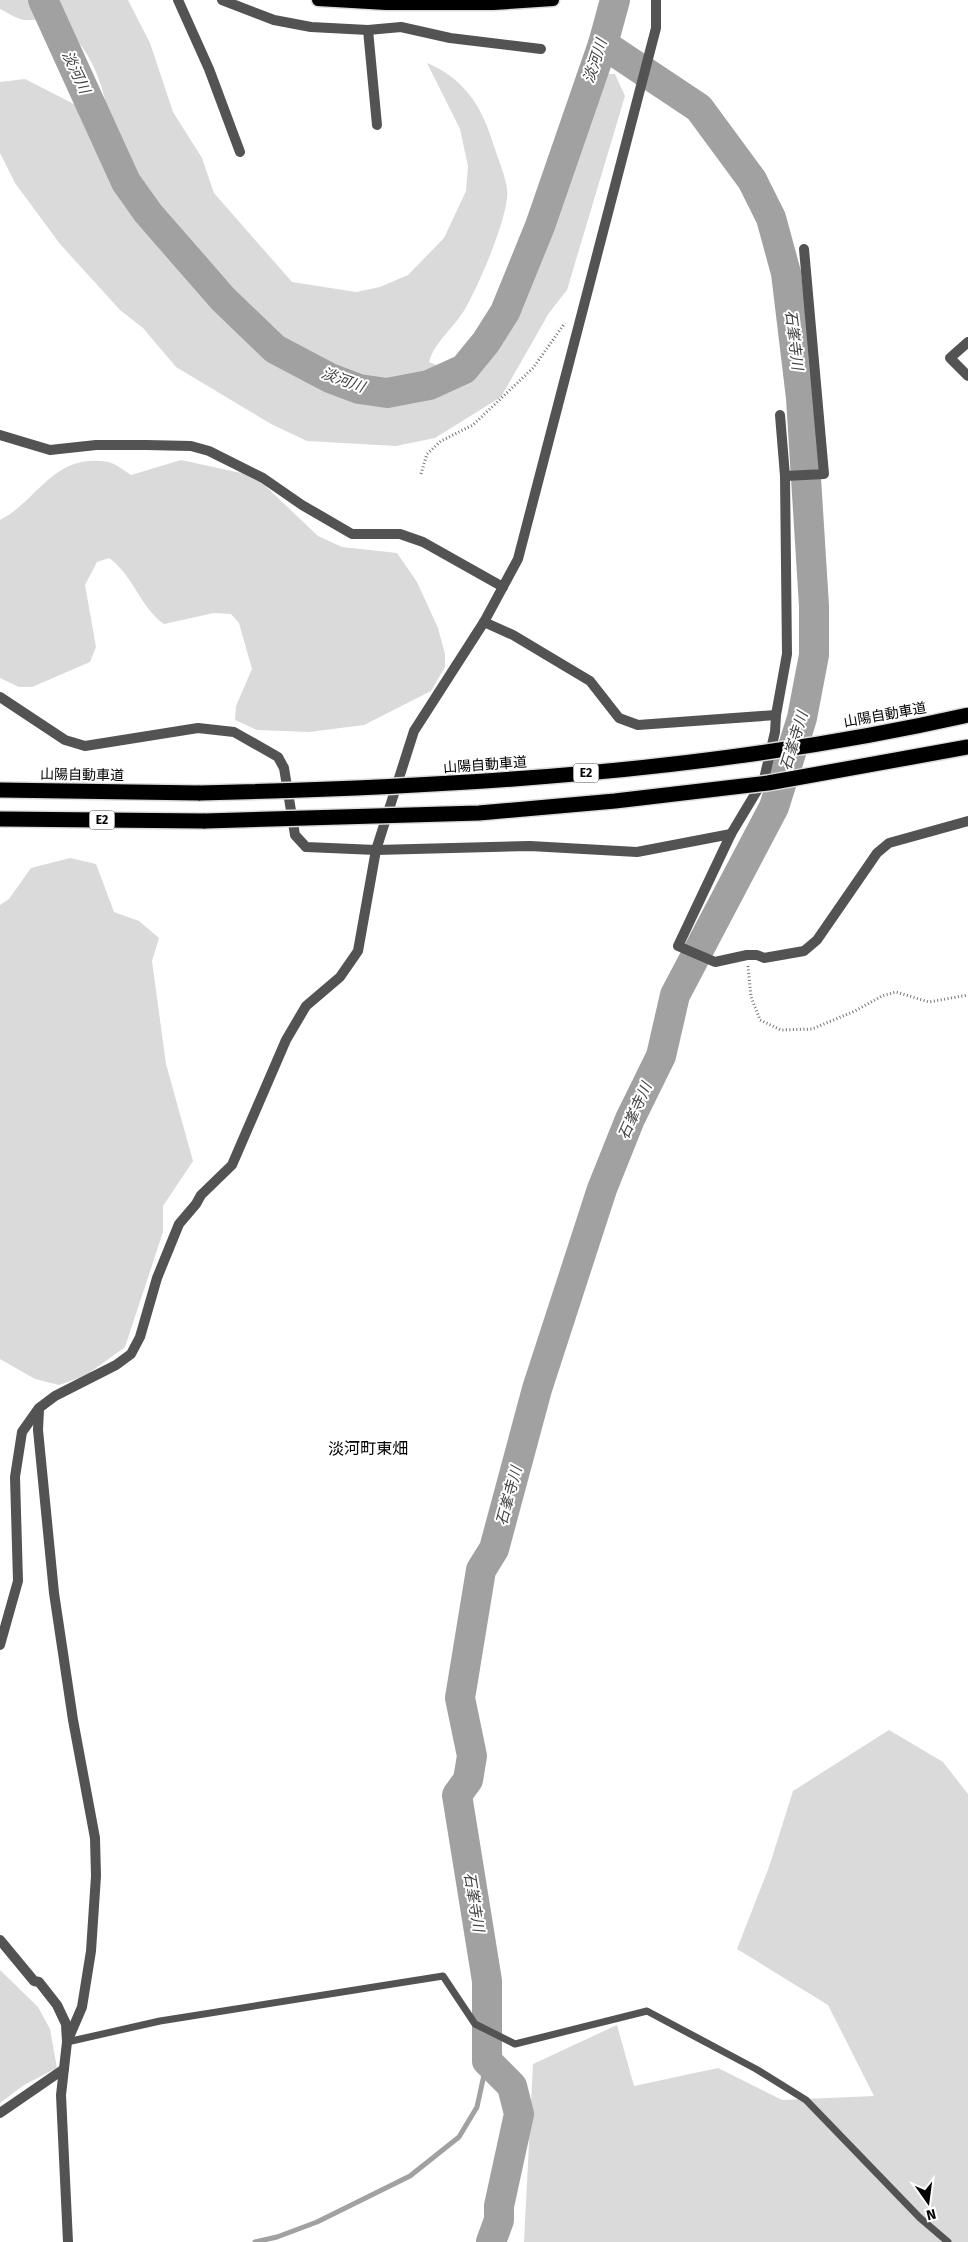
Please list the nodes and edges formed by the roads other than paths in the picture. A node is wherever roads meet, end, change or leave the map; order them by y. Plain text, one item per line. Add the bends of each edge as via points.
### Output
1 (178, 0) edge
2 (222, 0) edge
3 (318, 0) edge
4 (553, 0) edge
5 (656, 0) edge
6 (368, 30) junction
7 (541, 49) dead end
8 (377, 125) dead end
9 (240, 152) dead end
10 (804, 249) dead end
11 (968, 342) edge
12 (968, 376) edge
13 (780, 415) dead end
14 (0, 435) edge
15 (785, 476) junction
16 (503, 587) junction
17 (484, 622) junction
18 (0, 697) edge
19 (776, 715) junction
20 (968, 715) edge
21 (968, 747) edge
22 (0, 790) edge
23 (0, 819) edge
24 (968, 821) edge
25 (730, 834) junction
26 (376, 850) junction
27 (39, 1408) junction
28 (0, 1645) edge
29 (0, 1940) edge
30 (67, 2042) junction
31 (64, 2069) junction
32 (0, 2113) edge
33 (68, 2242) edge
34 (948, 2242) edge

1 - 9 street via 209,69
2 - 6 street via 274,20
3 - 4 main road via 493,4
5 - 16 street via 656,28 518,559
6 - 7 street via 401,27 450,38
6 - 8 street
10 - 15 street via 824,474
11 - 12 street via 950,358
13 - 15 street
14 - 16 street via 50,450 96,445 146,445 191,446 209,451 263,478 352,534 400,534 423,542
15 - 19 street via 787,654
16 - 17 street
17 - 19 street via 513,635 590,681 619,718 625,721 638,725
17 - 26 street via 414,731
18 - 26 street via 65,740 86,746 198,728 234,732 278,757 284,768 295,836 306,847
19 - 25 street via 764,779
20 - 22 highway, 山陽自動車道 / E2, bridge via 766,752 612,771 476,783 200,793
21 - 23 highway, E2, bridge via 768,783 479,813 205,821
24 - 25 street via 889,843 877,853 817,940 804,951 715,962 678,946
25 - 26 street via 637,852 530,846
26 - 27 street via 358,951 340,977 306,1006 286,1040 232,1165 200,1195 179,1224 157,1278 140,1337 131,1354
27 - 28 street via 22,1432 16,1477 18,1581
27 - 30 street via 38,1430 54,1593 95,1838 91,1951 82,2007
29 - 30 street via 57,2005 66,2024
30 - 31 street
30 - 34 lane via 160,2022 443,1976 475,2024 515,2044 647,2011 756,2069 806,2100 920,2218
31 - 32 street
31 - 33 street via 61,2095

